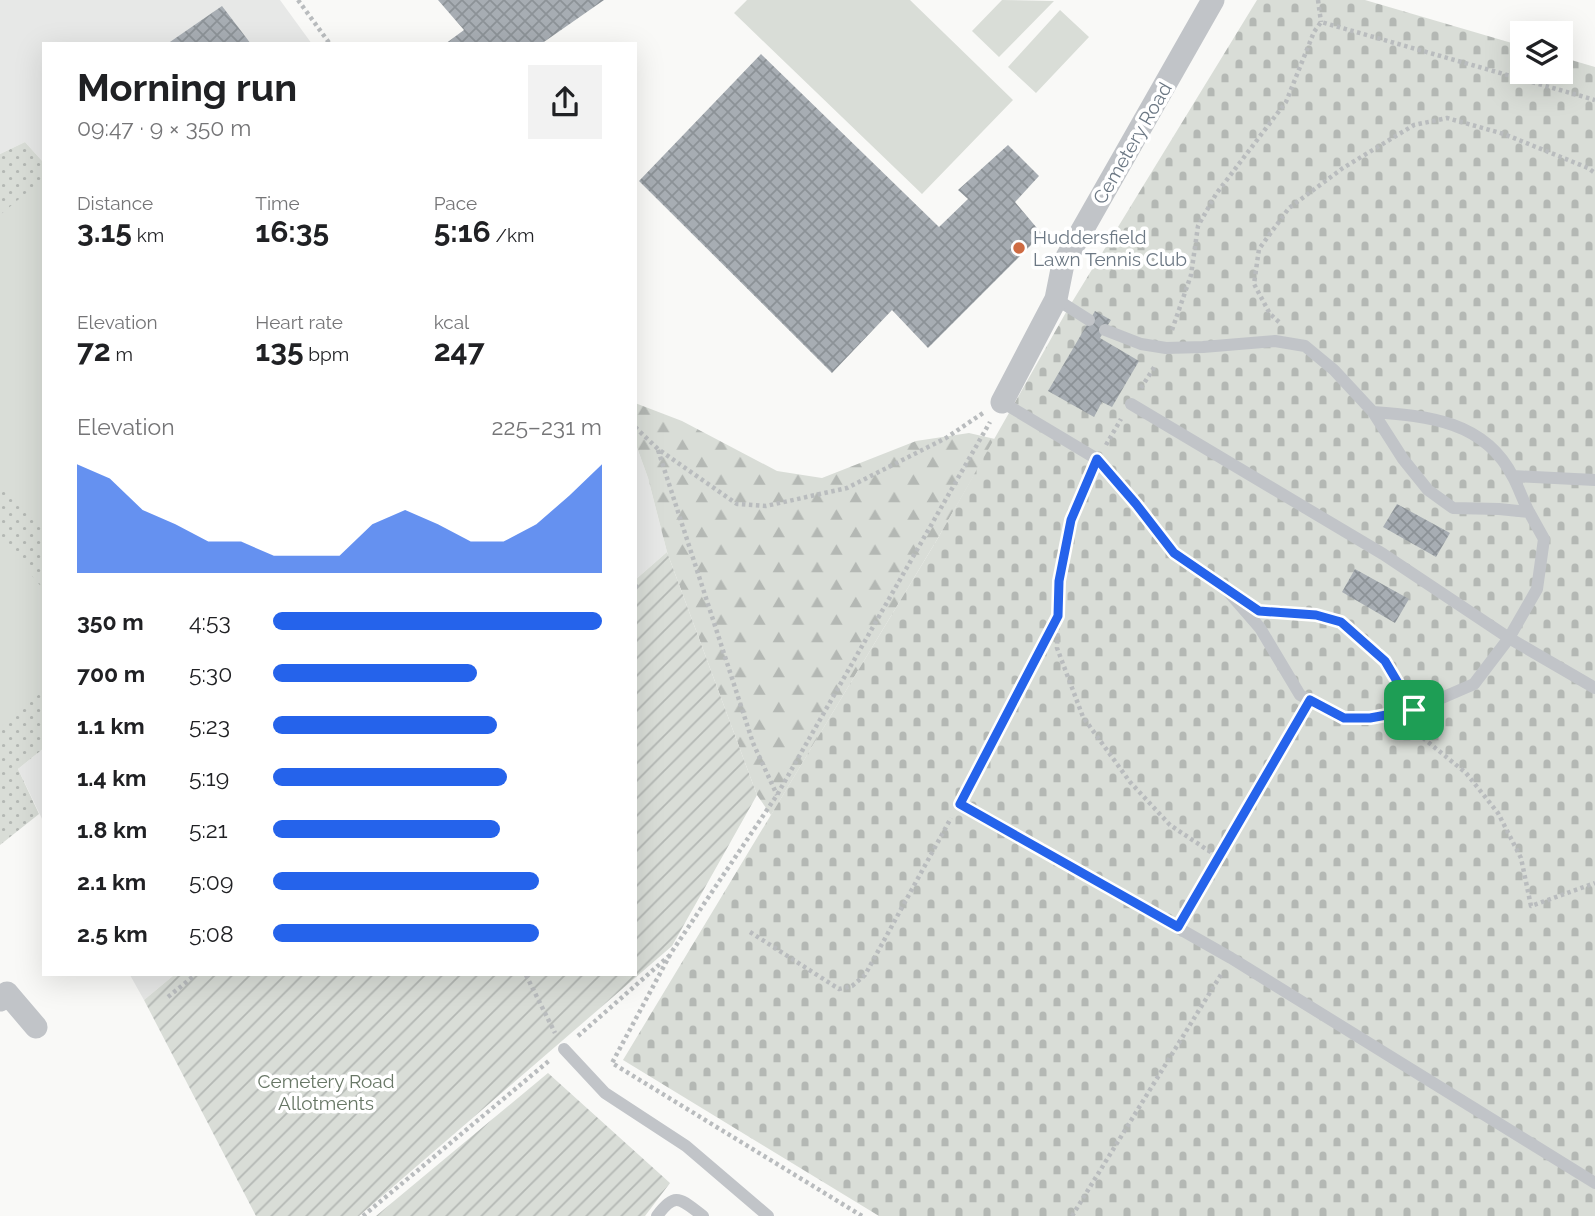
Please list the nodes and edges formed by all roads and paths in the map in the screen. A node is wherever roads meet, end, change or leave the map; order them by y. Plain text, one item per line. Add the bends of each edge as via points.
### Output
1 (298, 0) edge
2 (1213, 0) edge
3 (1318, 0) edge
4 (1321, 22) junction
5 (329, 42) edge
6 (1595, 100) edge
7 (1595, 173) edge
8 (1056, 299) junction
9 (1089, 320) dead end
10 (1105, 330) dead end
11 (1306, 345) junction
12 (1166, 348) junction
13 (1002, 401) junction
14 (1130, 404) dead end
15 (1373, 412) junction
16 (637, 429) edge
17 (658, 449) junction
18 (1097, 459) junction
19 (1513, 476) junction
20 (1595, 480) edge
21 (1529, 512) junction
22 (640, 583) dead end
23 (637, 585) edge
24 (1227, 590) junction
25 (1058, 616) junction
26 (1509, 638) junction
27 (1595, 688) edge
28 (1310, 700) junction
29 (1414, 710) junction
30 (1391, 714) junction
31 (777, 795) junction
32 (960, 804) junction
33 (1218, 857) junction
34 (1595, 883) edge
35 (1178, 927) junction
36 (750, 932) dead end
37 (671, 953) junction
38 (1231, 957) junction
39 (194, 976) edge
40 (527, 976) edge
41 (2, 990) edge
42 (168, 997) dead end
43 (36, 1027) dead end
44 (564, 1049) junction
45 (1595, 1183) edge
46 (363, 1216) edge
47 (657, 1216) edge
48 (703, 1216) edge
49 (768, 1216) edge
50 (862, 1216) edge
51 (1072, 1216) edge

1 - 5 path
2 - 8 street, Cemetery Road via 1063,264
3 - 4 path
4 - 6 path
4 - 12 path via 1286,102 1216,194 1198,226 1191,275
7 - 11 path via 1504,134 1447,118 1414,125 1289,208 1258,249 1254,284 1270,314
8 - 9 lane
8 - 13 street, Cemetery Road
10 - 12 lane
11 - 12 lane via 1275,341
11 - 15 lane
13 - 17 path via 946,438 847,488 766,506 737,504
13 - 18 lane
13 - 31 path
14 - 26 lane via 1383,554
15 - 19 lane via 1450,423 1478,436
15 - 21 lane via 1427,491 1453,508
16 - 17 path
17 - 31 path via 754,743
18 - 24 lane via 1174,553
18 - 25 path via 1071,520 1059,581
19 - 20 lane
19 - 21 lane
21 - 26 lane via 1544,539 1537,589
22 - 23 path
24 - 28 lane via 1260,628 1300,695
24 - 29 lane via 1259,611 1316,615 1341,622 1385,661
25 - 32 path
25 - 33 path via 1057,648 1083,717 1130,782 1170,825
26 - 27 lane
26 - 29 lane via 1474,684
28 - 30 lane via 1344,718
28 - 33 path
29 - 30 lane
30 - 34 path via 1466,773 1498,813 1521,858 1531,906
31 - 37 path
32 - 35 lane
32 - 36 path via 865,975 852,986 839,989
33 - 35 path
35 - 38 lane
37 - 44 path
37 - 50 path via 612,1063
38 - 45 lane
38 - 51 path
39 - 42 path
40 - 44 path
41 - 43 street
44 - 46 path
44 - 49 lane via 605,1093 686,1146
47 - 48 lane via 673,1199 682,1200

